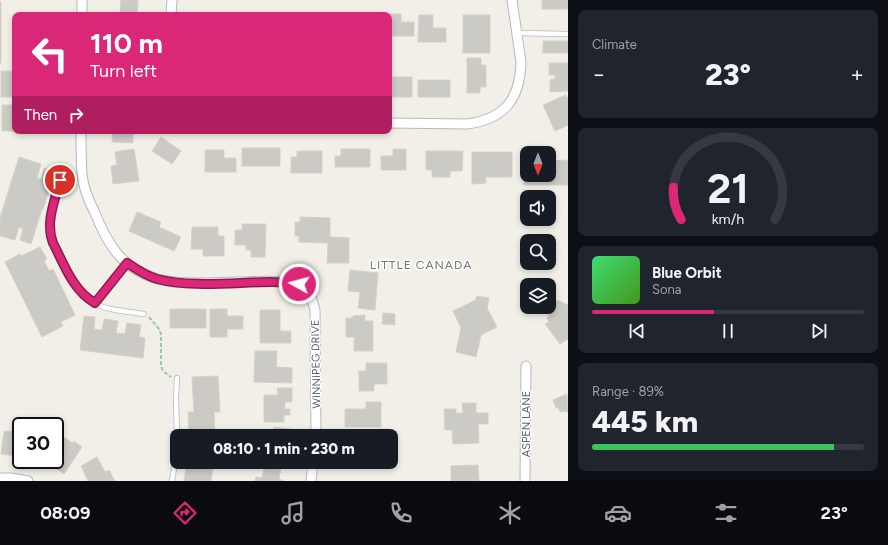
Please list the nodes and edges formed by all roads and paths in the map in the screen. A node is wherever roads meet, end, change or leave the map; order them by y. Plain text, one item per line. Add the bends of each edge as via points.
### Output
1 (82, 0) edge
2 (172, 0) edge
3 (512, 0) edge
4 (82, 12) edge
5 (172, 12) edge
6 (517, 33) junction
7 (568, 34) edge
8 (392, 123) edge
9 (81, 134) edge
10 (60, 180) dead end
11 (127, 263) junction
12 (95, 303) junction
13 (144, 314) joint
14 (526, 366) dead end
15 (178, 378) joint
16 (177, 429) edge
17 (316, 429) edge
18 (174, 469) edge
19 (312, 469) edge
20 (0, 478) edge
21 (28, 481) edge
22 (172, 481) edge
23 (310, 481) edge
24 (525, 481) edge

1 - 4 street
2 - 5 street
3 - 6 street
6 - 7 lane
6 - 8 street via 521,62 520,82 511,101 498,114 467,124
9 - 11 street, WINNIPEG DRIVE via 84,188 105,237
10 - 12 lane via 49,221 50,236 76,286 87,299
11 - 12 lane
11 - 17 street, WINNIPEG DRIVE via 142,272 171,282 299,284 311,294 316,310
12 - 13 lane
13 - 15 path via 161,334 160,360 163,371 170,377
14 - 24 street, ASPEN LANE
15 - 16 lane
18 - 22 lane
19 - 23 street
20 - 21 street

